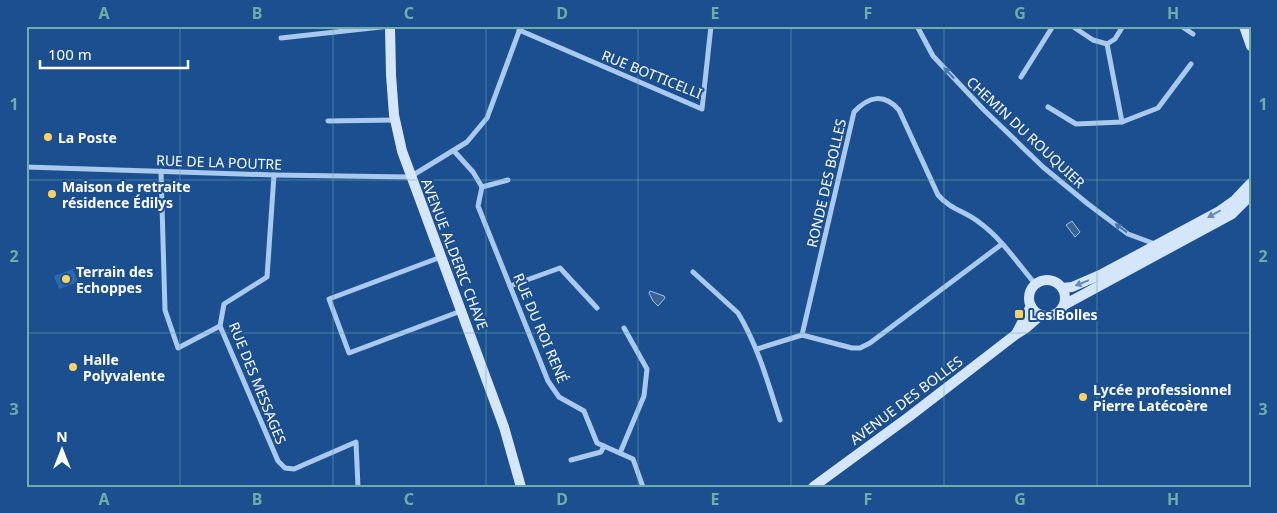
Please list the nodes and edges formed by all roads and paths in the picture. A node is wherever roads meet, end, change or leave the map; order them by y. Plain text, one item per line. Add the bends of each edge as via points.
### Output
1 (390, 26) edge
2 (711, 26) edge
3 (917, 26) edge
4 (1053, 26) edge
5 (1072, 26) edge
6 (1123, 26) edge
7 (1180, 26) edge
8 (1244, 26) edge
9 (520, 28) edge
10 (1192, 34) dead end
11 (281, 38) dead end
12 (1108, 44) junction
13 (1251, 46) edge
14 (1191, 64) dead end
15 (1021, 77) dead end
16 (1048, 107) dead end
17 (395, 120) junction
18 (328, 121) dead end
19 (1122, 122) junction
20 (454, 151) junction
21 (26, 167) edge
22 (161, 171) junction
23 (274, 175) junction
24 (410, 177) junction
25 (508, 180) dead end
26 (1251, 183) edge
27 (482, 187) junction
28 (1251, 195) edge
29 (1002, 244) junction
30 (1160, 248) junction
31 (441, 257) junction
32 (693, 272) dead end
33 (1036, 285) junction
34 (510, 286) junction
35 (1062, 288) junction
36 (1064, 305) junction
37 (1031, 306) junction
38 (597, 308) dead end
39 (462, 310) junction
40 (1041, 315) junction
41 (220, 326) junction
42 (624, 328) dead end
43 (802, 335) junction
44 (1015, 335) junction
45 (757, 349) junction
46 (780, 420) dead end
47 (604, 446) junction
48 (620, 453) junction
49 (572, 460) dead end
50 (358, 487) edge
51 (521, 487) edge
52 (644, 487) edge
53 (813, 487) edge

1 - 11 street
1 - 17 main road, AVENUE ALDERIC CHAVE
2 - 9 street, RUE BOTTICELLI via 702,109
30 -> 3 street, CHEMIN DU ROUQUIER via 1128,234 1043,167 933,56
4 - 15 street
5 - 12 street via 1093,40
6 - 12 street
7 - 10 street
8 - 13 main road
9 - 20 street via 488,118 468,142
12 - 19 street
14 - 19 street via 1158,108
16 - 19 street via 1076,124
17 - 18 street
17 - 24 main road, AVENUE ALDERIC CHAVE
20 - 24 street
20 - 27 street
21 - 22 street, RUE DE LA POUTRE
22 - 23 street, RUE DE LA POUTRE
22 - 41 street via 165,310 178,348
23 - 24 street, RUE DE LA POUTRE
23 - 41 street, RUE DES MESSAGES via 267,278 224,304
24 - 31 main road, AVENUE ALDERIC CHAVE
25 - 27 street
26 -> 30 main road via 1235,200
27 - 34 street, RUE DU ROI RENÉ via 478,206
28 - 30 main road via 1232,214
29 - 33 street, RONDE DES BOLLES
29 - 43 street via 860,348
29 - 43 street, RONDE DES BOLLES via 980,223 946,205 938,195 899,110 891,101 871,99 862,103 854,112
30 -> 35 main road via 1080,284
30 - 36 main road
31 - 39 main road, AVENUE ALDERIC CHAVE
31 - 39 street via 328,299 349,353
32 - 45 street via 738,313
33 - 35 main road via 1047,280
33 - 37 main road via 1030,295
34 - 38 street via 560,268
34 - 47 street, RUE DU ROI RENÉ via 548,381 559,397 584,412 597,442
35 - 36 main road
36 - 40 main road via 1057,313
37 - 40 main road
37 - 44 main road, AVENUE DES BOLLES
39 - 51 main road, AVENUE ALDERIC CHAVE via 504,427
40 - 44 main road, AVENUE DES BOLLES
41 - 50 street, RUE DES MESSAGES via 278,461 286,468 294,469 356,442
42 - 48 street via 647,369 644,396
43 - 45 street
44 - 53 main road, AVENUE DES BOLLES
45 - 46 street
47 - 48 street
47 - 49 street via 601,452
48 - 52 street via 633,459

